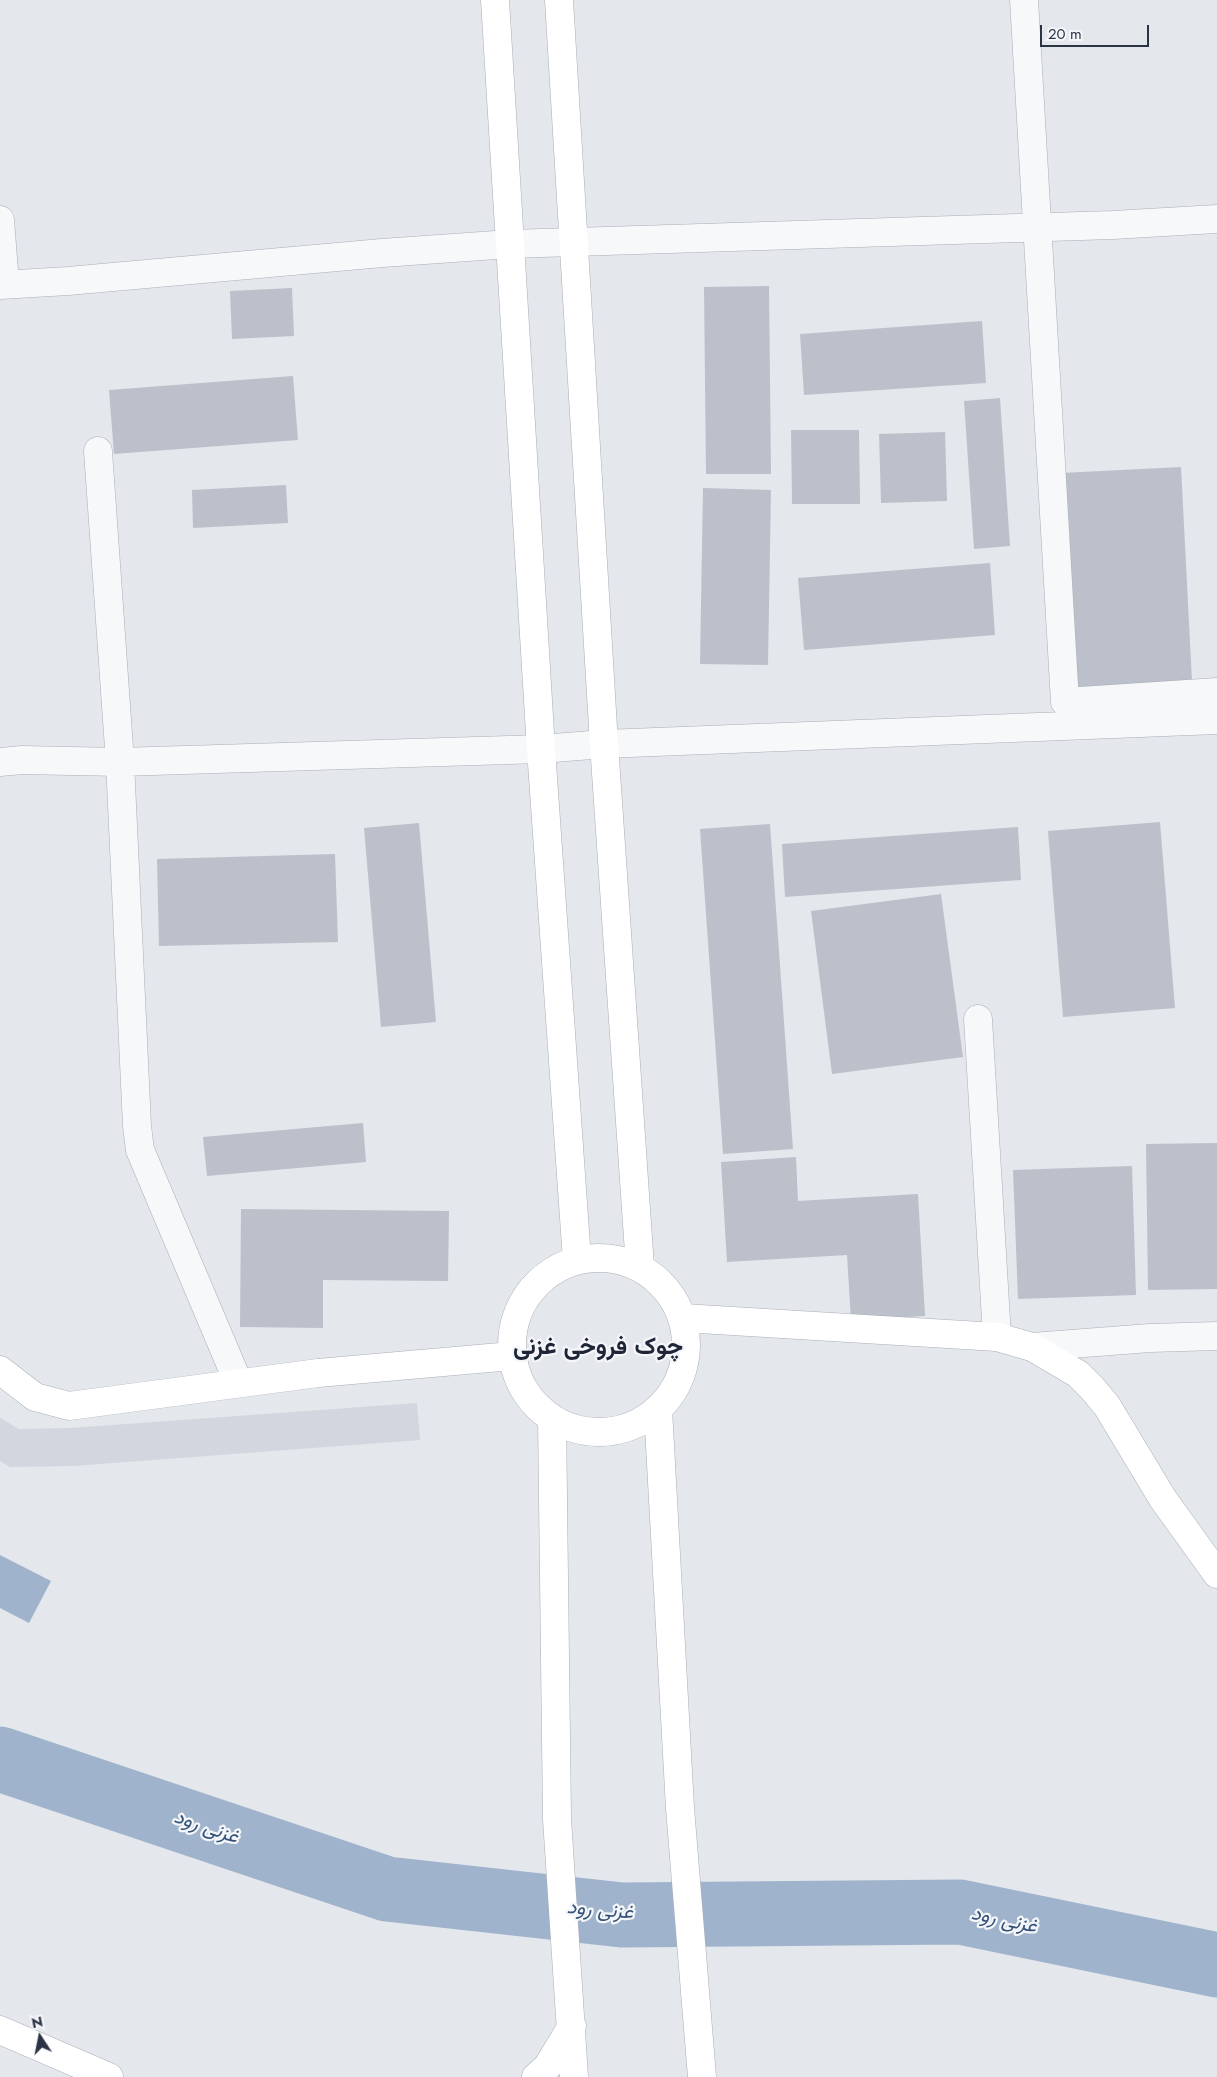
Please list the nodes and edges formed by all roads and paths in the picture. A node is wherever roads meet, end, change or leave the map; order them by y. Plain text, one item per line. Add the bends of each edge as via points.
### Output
1 (495, 0) edge
2 (559, 0) edge
3 (1024, 0) edge
4 (1217, 219) edge
5 (0, 220) edge
6 (1036, 228) junction
7 (574, 242) junction
8 (510, 244) junction
9 (2, 285) edge
10 (98, 451) dead end
11 (1217, 692) edge
12 (1217, 720) edge
13 (604, 744) junction
14 (541, 749) junction
15 (0, 762) edge
16 (120, 762) junction
17 (978, 1019) dead end
18 (577, 1260) junction
19 (640, 1267) junction
20 (683, 1318) junction
21 (1217, 1336) edge
22 (997, 1337) junction
23 (1032, 1346) junction
24 (512, 1356) junction
25 (0, 1370) edge
26 (238, 1382) junction
27 (658, 1409) junction
28 (552, 1418) junction
29 (1217, 1574) edge
30 (572, 2026) junction
31 (0, 2030) edge
32 (542, 2073) edge
33 (109, 2077) edge
34 (574, 2077) edge
35 (702, 2077) edge

1 - 8 street
2 - 7 street
3 - 6 street
4 - 6 street
5 - 9 street
6 - 7 street
6 - 11 street via 1065,702
7 - 8 street
7 - 13 street
8 - 9 street
8 - 14 street
10 - 16 street
12 - 13 street
13 - 14 street
13 - 19 street
14 - 16 street
14 - 18 street
15 - 16 street
16 - 26 street via 140,1150
17 - 22 street
18 - 19 street via 609,1258
18 - 24 street via 548,1273 526,1296 514,1324
19 - 20 street via 667,1288
20 - 22 street
20 - 27 street via 686,1351 678,1383
21 - 23 street
22 - 23 street
23 - 29 street via 1078,1374 1106,1406 1163,1499
24 - 26 street
24 - 28 street via 516,1374 525,1391 537,1407
25 - 26 street via 35,1397 69,1406
27 - 28 street via 634,1424 607,1432 578,1429
27 - 35 street via 680,1808
28 - 30 street via 557,1819
30 - 32 street
30 - 34 street
31 - 33 street

